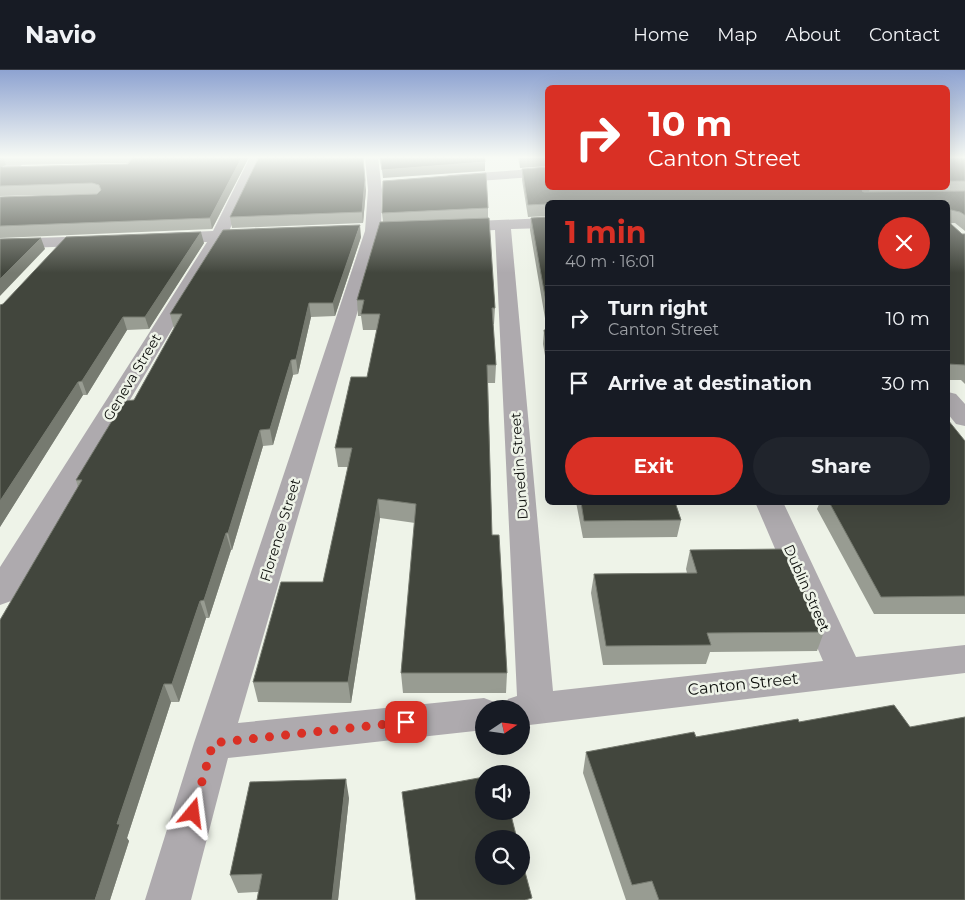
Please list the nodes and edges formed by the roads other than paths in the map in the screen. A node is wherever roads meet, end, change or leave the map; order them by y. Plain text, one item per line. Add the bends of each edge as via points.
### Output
1 (238, 196) edge
2 (377, 196) edge
3 (545, 223) edge
4 (503, 225) junction
5 (433, 228) edge
6 (271, 235) edge
7 (218, 236) junction
8 (144, 239) edge
9 (114, 240) edge
10 (64, 242) junction
11 (0, 244) edge
12 (45, 263) edge
13 (950, 401) edge
14 (965, 419) edge
15 (770, 505) edge
16 (0, 593) edge
17 (965, 659) edge
18 (846, 673) junction
19 (529, 700) edge
20 (530, 709) edge
21 (475, 715) edge
22 (213, 743) junction
23 (168, 900) edge

1 - 7 street, Geneva Street
2 - 22 street, Florence Street via 374,231
3 - 4 street
4 - 5 street
4 - 19 street, Dunedin Street
6 - 7 street
7 - 8 street
7 - 16 street, Geneva Street
9 - 10 street
10 - 11 street
10 - 12 street
13 - 14 street
15 - 18 street, Dublin Street
17 - 18 street, Canton Street
18 - 20 street, Canton Street
21 - 22 street
22 - 23 street, Florence Street

